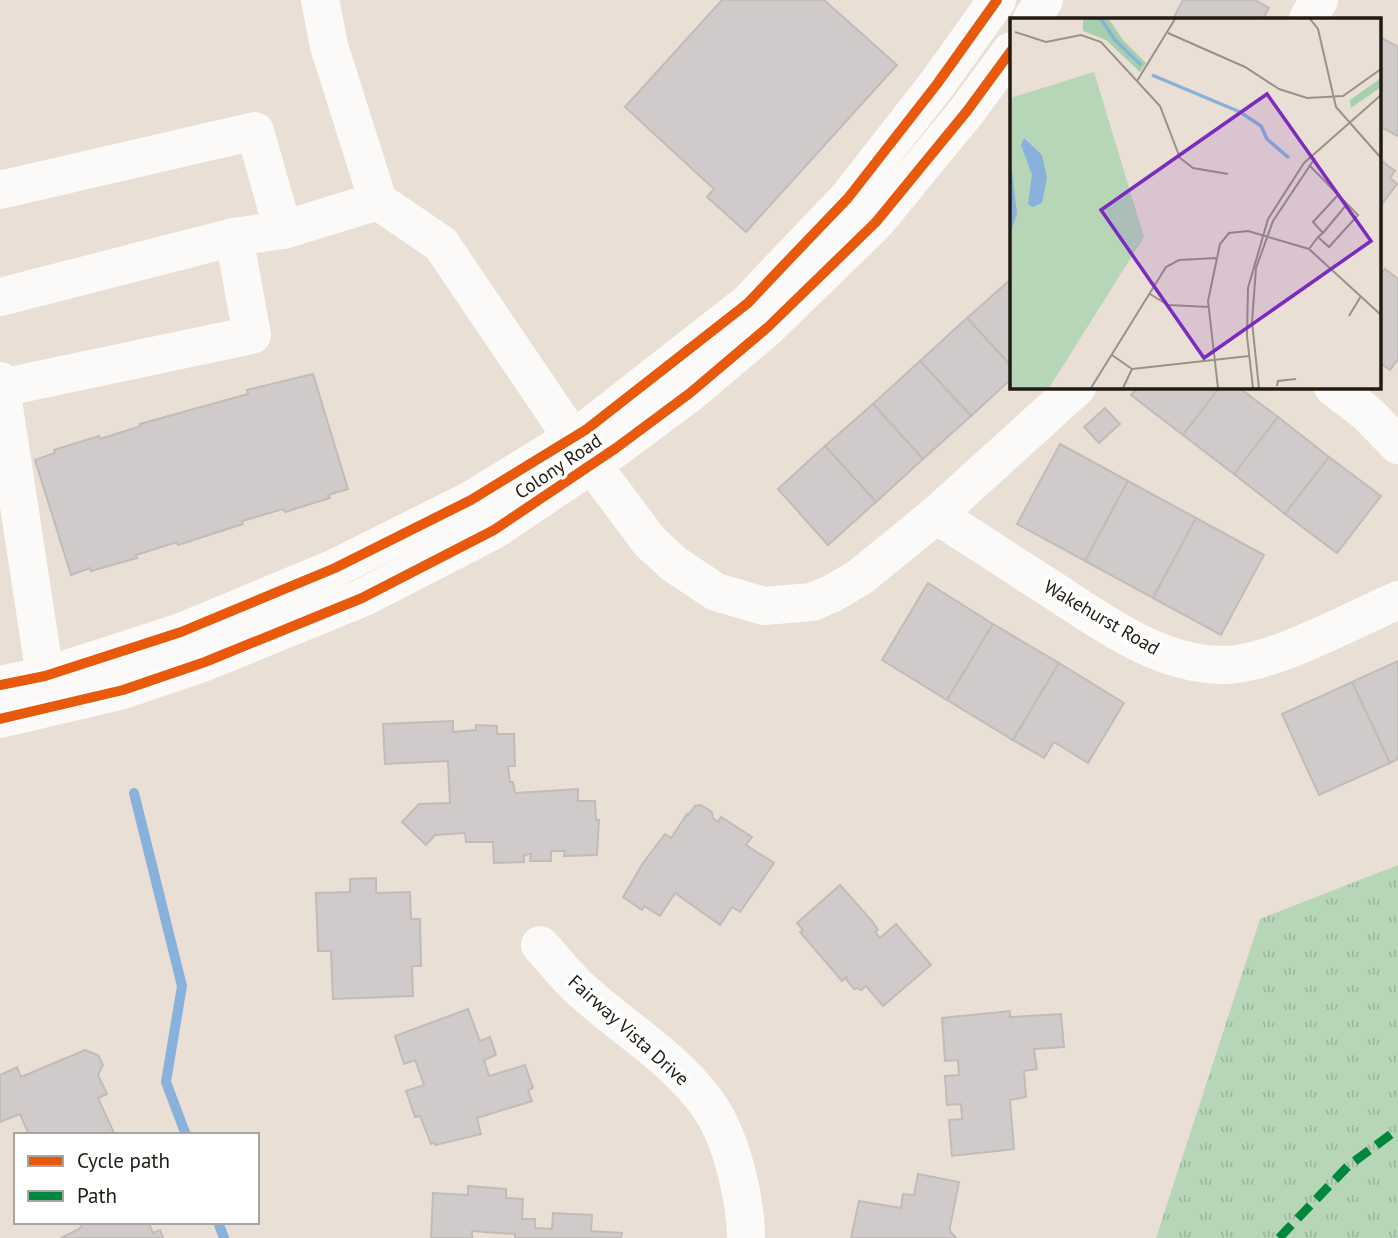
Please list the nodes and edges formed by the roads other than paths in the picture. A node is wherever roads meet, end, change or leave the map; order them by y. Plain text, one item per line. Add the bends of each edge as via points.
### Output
1 (320, 0) edge
2 (997, 0) edge
3 (1044, 0) edge
4 (1319, 0) edge
5 (1033, 18) edge
6 (1309, 18) edge
7 (1010, 52) edge
8 (0, 190) edge
9 (378, 201) junction
10 (283, 230) junction
11 (234, 237) junction
12 (0, 297) edge
13 (1, 385) edge
14 (1075, 388) edge
15 (1334, 388) edge
16 (1398, 445) edge
17 (582, 452) junction
18 (936, 515) junction
19 (1398, 600) edge
20 (45, 676) junction
21 (0, 685) edge
22 (0, 719) edge
23 (540, 945) dead end
24 (746, 1238) edge

1 - 9 main road via 329,46
2 - 17 main road, Colony Road via 848,198 748,303
3 - 5 main road
4 - 6 main road
7 - 17 main road, Colony Road via 876,222 759,335 690,393
8 - 10 main road via 255,131
9 - 10 main road
9 - 17 main road via 441,244
10 - 11 main road
11 - 12 main road
11 - 13 main road via 252,335
13 - 20 main road
14 - 18 main road
15 - 16 main road
17 - 18 main road via 650,542 674,565 716,592 764,606 811,602 833,593 860,577
17 - 20 main road, Colony Road via 471,500 335,568 181,632
17 - 22 main road, Colony Road via 494,530 323,616 123,690
18 - 19 main road, Wakehurst Road via 1109,626 1155,650 1195,663 1226,665 1256,660
20 - 21 main road, Colony Road
23 - 24 main road, Fairway Vista Drive via 576,985 687,1079 712,1110 738,1184

